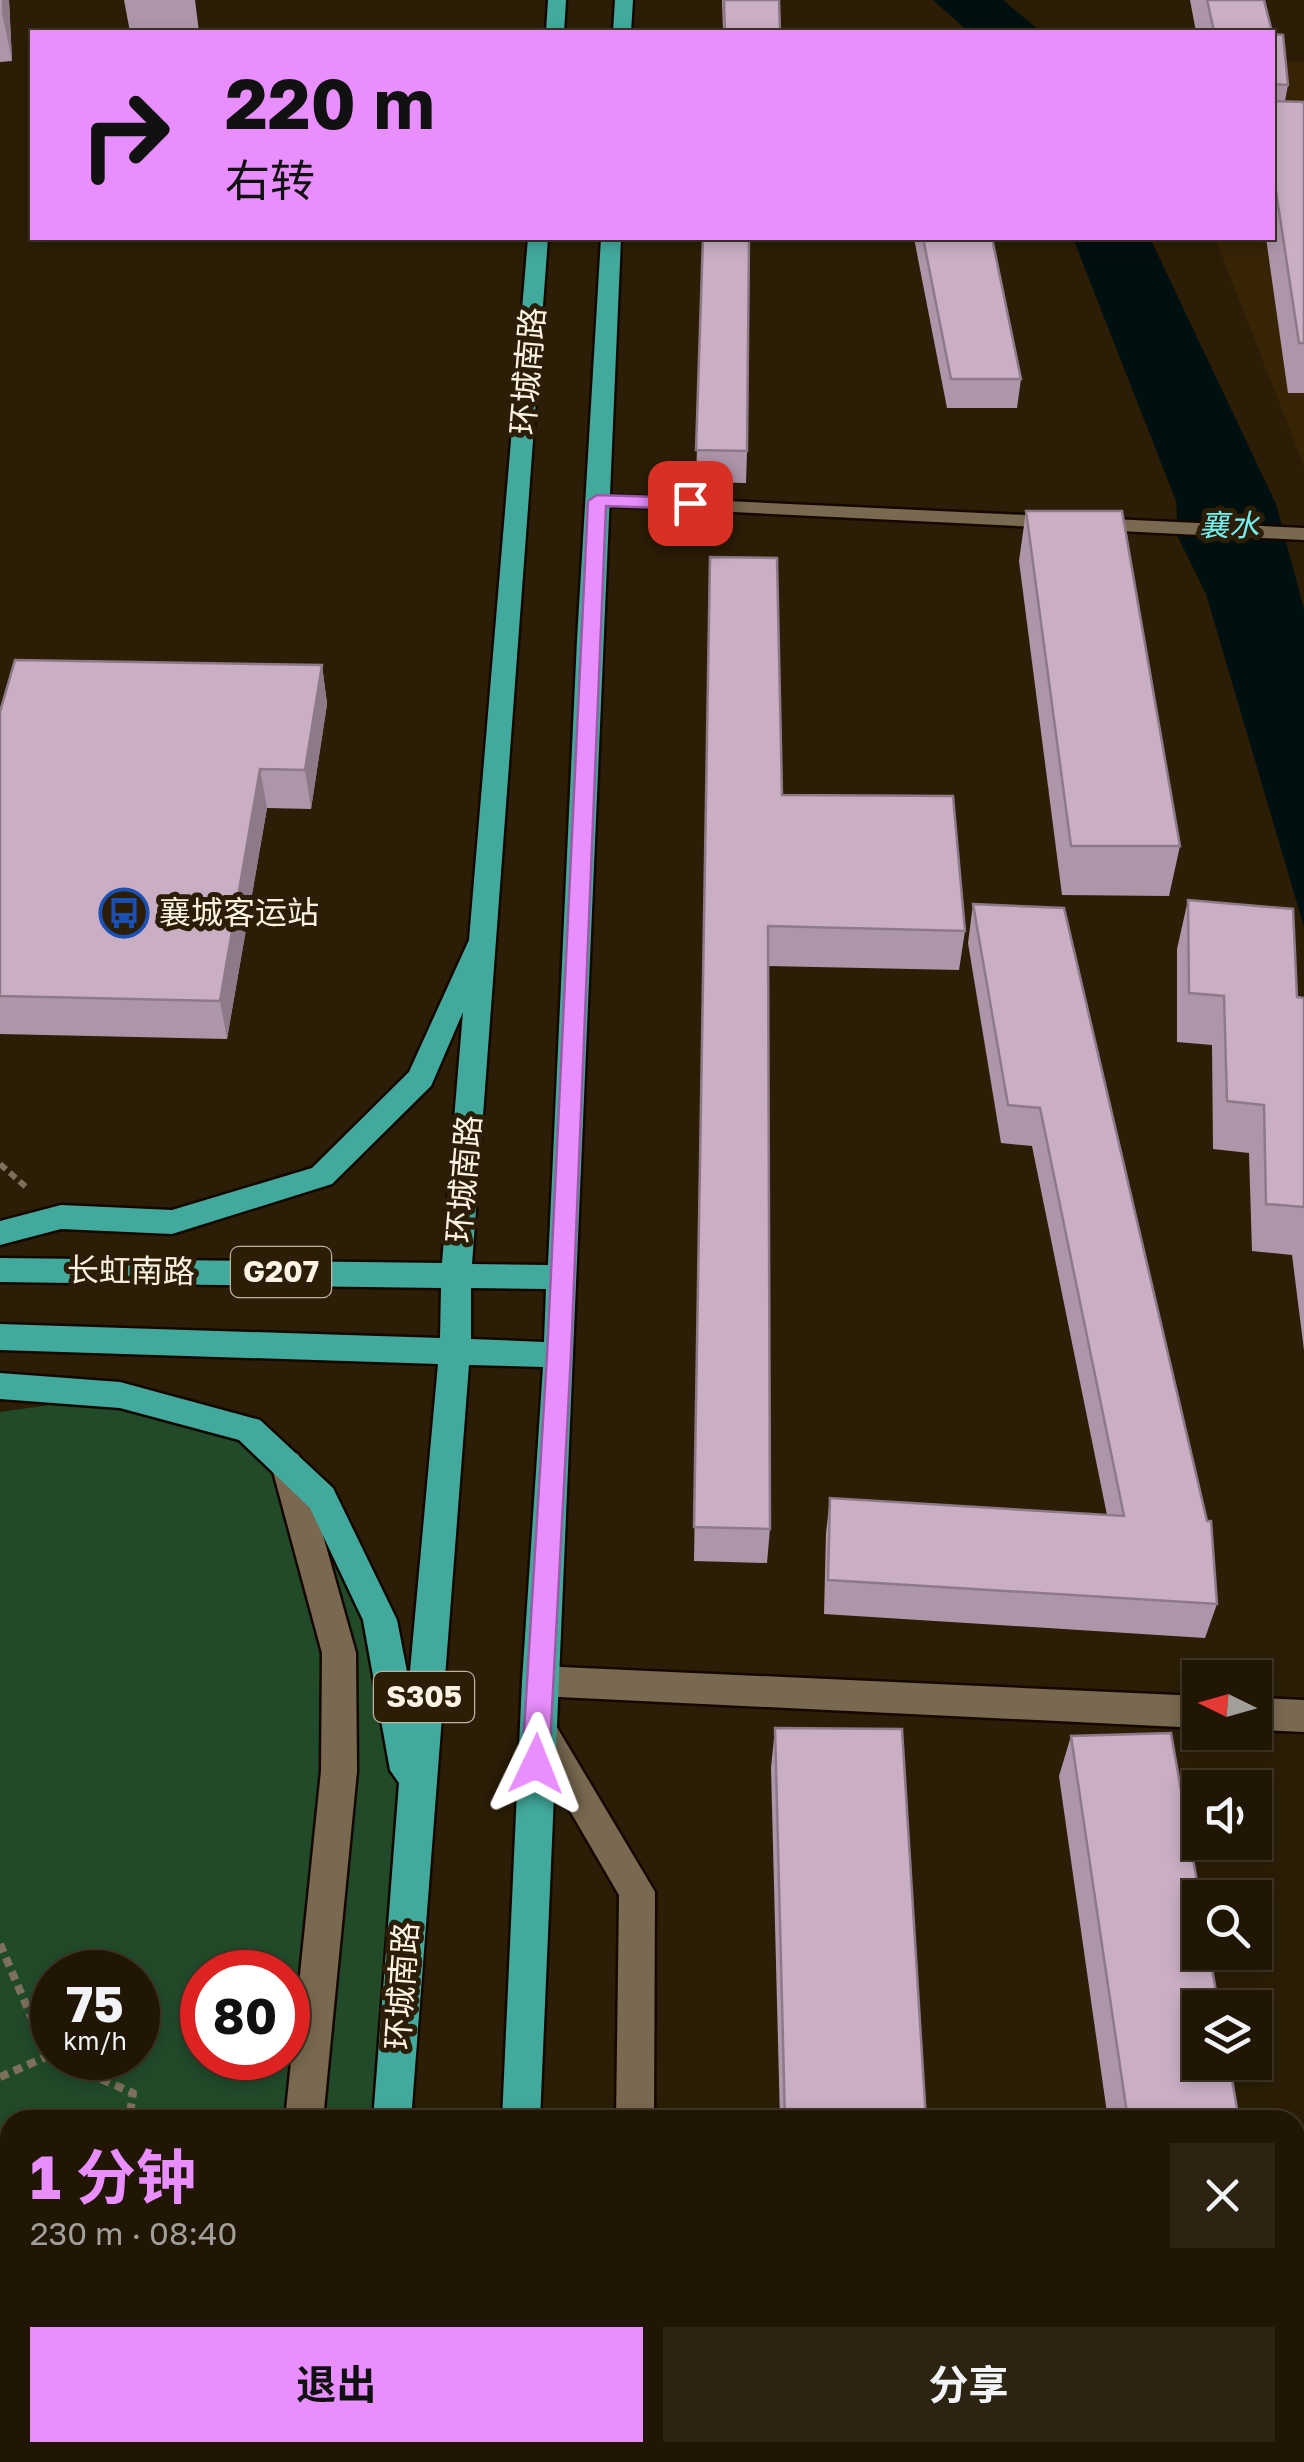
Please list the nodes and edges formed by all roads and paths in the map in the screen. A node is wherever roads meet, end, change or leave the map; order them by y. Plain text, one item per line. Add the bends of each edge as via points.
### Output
1 (558, 0) edge
2 (624, 0) edge
3 (555, 30) edge
4 (622, 30) edge
5 (538, 240) edge
6 (612, 240) edge
7 (597, 501) junction
8 (1304, 534) edge
9 (487, 922) junction
10 (0, 1232) edge
11 (0, 1270) edge
12 (456, 1274) junction
13 (561, 1277) junction
14 (0, 1337) edge
15 (455, 1349) junction
16 (559, 1355) junction
17 (0, 1386) edge
18 (287, 1464) junction
19 (539, 1681) junction
20 (1182, 1711) edge
21 (1272, 1715) edge
22 (1304, 1716) edge
23 (538, 1725) junction
24 (415, 1806) junction
25 (0, 1944) edge
26 (30, 2014) edge
27 (30, 2064) edge
28 (0, 2076) edge
29 (105, 2080) edge
30 (130, 2110) edge
31 (305, 2110) edge
32 (393, 2110) edge
33 (522, 2110) edge
34 (636, 2110) edge

1 - 3 highway
2 - 4 highway
5 - 9 highway, 环城南路
6 - 7 highway
7 - 8 lane
7 - 13 highway
9 - 10 highway via 421,1078 322,1176 172,1222 61,1217
9 - 12 highway, 环城南路
11 - 12 highway, 长虹南路 / G207
12 - 13 highway, 长虹南路 / G207
12 - 15 highway, 环城南路 / S305
13 - 16 highway
14 - 15 highway, G207
15 - 16 highway, G207
15 - 24 highway, 环城南路 / S305
16 - 19 highway
17 - 18 highway via 120,1395 250,1429
18 - 24 highway via 322,1498 380,1620
18 - 31 street via 339,1653 339,1771
19 - 20 street
19 - 23 highway
21 - 22 street
23 - 33 highway
23 - 34 street via 636,1892
24 - 32 highway, 环城南路 / S305
25 - 26 path
27 - 28 path
29 - 30 path via 133,2092

